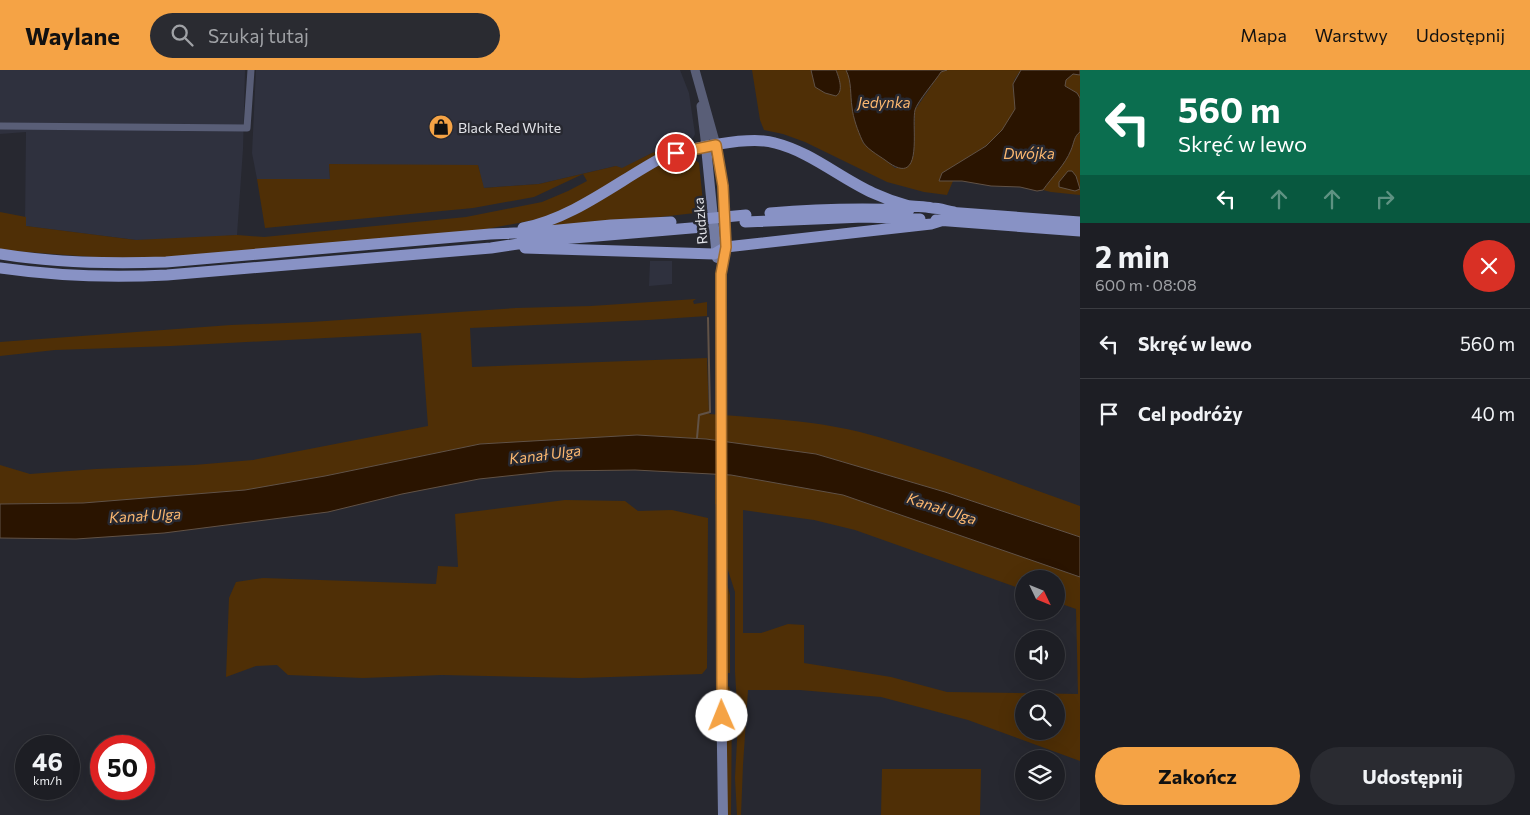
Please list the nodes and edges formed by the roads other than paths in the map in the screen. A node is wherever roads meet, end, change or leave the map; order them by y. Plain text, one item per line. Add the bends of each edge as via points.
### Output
1 (251, 70) edge
2 (696, 73) edge
3 (0, 126) edge
4 (711, 146) junction
5 (954, 212) junction
6 (745, 219) junction
7 (944, 220) junction
8 (1080, 222) edge
9 (703, 223) junction
10 (1080, 231) edge
11 (490, 234) junction
12 (491, 248) junction
13 (721, 251) junction
14 (0, 254) edge
15 (0, 268) edge
16 (723, 815) edge

1 - 3 street via 247,128
2 - 4 street, Rudzka
4 - 5 main road via 759,140 774,142 891,200
4 - 11 main road via 663,157 588,202 534,226
4 - 13 main road, Rudzka via 723,186
5 - 6 main road via 834,209
5 - 8 main road
6 - 7 main road via 864,217
6 - 9 main road, bridge
7 - 10 main road
7 - 13 main road
9 - 11 main road
9 - 12 main road
11 - 14 main road via 126,264
12 - 13 main road
12 - 15 main road via 143,276 88,276
13 - 16 main road, Rudzka

